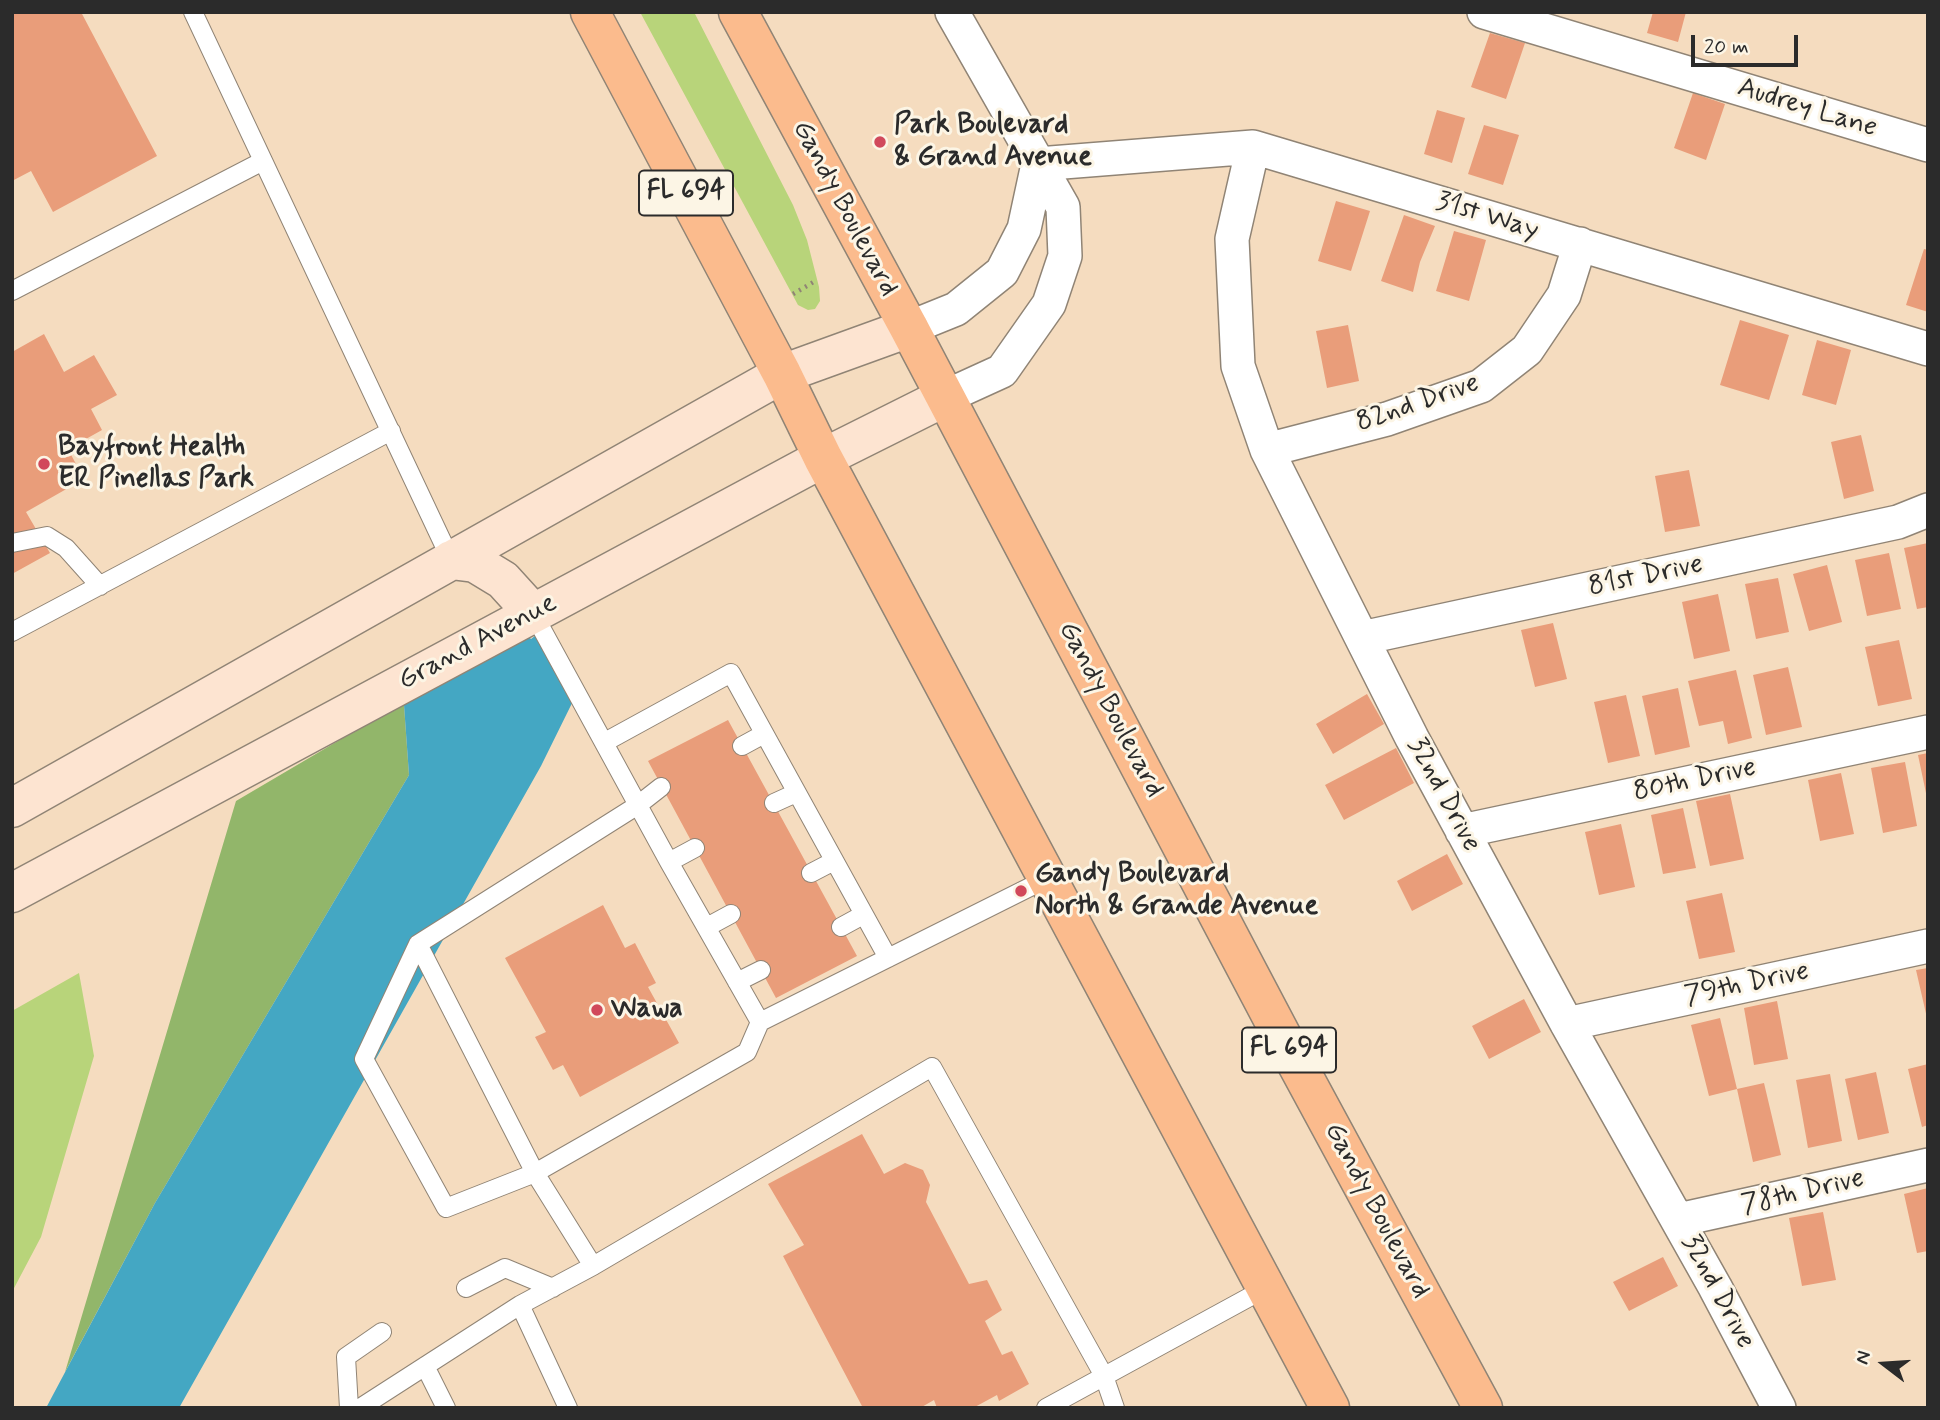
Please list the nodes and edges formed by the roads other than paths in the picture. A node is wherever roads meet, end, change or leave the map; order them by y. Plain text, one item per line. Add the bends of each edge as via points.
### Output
1 (193, 12) edge
2 (590, 12) edge
3 (738, 12) edge
4 (953, 12) edge
5 (1484, 12) edge
6 (1928, 145) edge
7 (1253, 146) junction
8 (263, 161) junction
9 (1038, 164) junction
10 (1580, 244) junction
11 (12, 291) edge
12 (909, 328) junction
13 (1928, 349) edge
14 (782, 374) junction
15 (946, 397) junction
16 (391, 431) junction
17 (1267, 450) junction
18 (823, 457) junction
19 (1928, 510) edge
20 (12, 543) edge
21 (452, 560) junction
22 (100, 586) junction
23 (533, 613) junction
24 (12, 632) edge
25 (1362, 638) junction
26 (1928, 732) edge
27 (764, 734) junction
28 (605, 742) junction
29 (743, 746) dead end
30 (661, 787) dead end
31 (796, 793) junction
32 (774, 803) dead end
33 (638, 805) junction
34 (12, 808) edge
35 (1462, 831) junction
36 (695, 848) dead end
37 (834, 861) junction
38 (669, 862) junction
39 (811, 873) dead end
40 (1048, 878) junction
41 (12, 893) edge
42 (731, 914) dead end
43 (863, 915) junction
44 (707, 927) junction
45 (841, 927) dead end
46 (418, 944) junction
47 (1928, 946) edge
48 (888, 958) junction
49 (761, 970) dead end
50 (737, 982) junction
51 (760, 1022) junction
52 (1567, 1024) junction
53 (1928, 1165) edge
54 (535, 1173) junction
55 (1678, 1220) junction
56 (593, 1266) junction
57 (466, 1288) dead end
58 (553, 1288) junction
59 (1266, 1288) junction
60 (520, 1305) junction
61 (382, 1332) dead end
62 (425, 1366) junction
63 (1104, 1376) junction
64 (349, 1408) edge
65 (360, 1408) edge
66 (446, 1408) edge
67 (568, 1408) edge
68 (1046, 1408) edge
69 (1115, 1408) edge
70 (1330, 1408) edge
71 (1483, 1408) edge
72 (1779, 1408) edge

1 - 8 lane
2 - 14 highway, FL 694
3 - 12 highway, Gandy Boulevard / FL 694
4 - 9 street
5 - 6 street, Audrey Lane
7 - 9 street, 31st Way
7 - 10 street, 31st Way
7 - 17 street, 32nd Drive via 1232,252 1238,366
8 - 11 lane
8 - 16 lane
9 - 12 street via 1024,229 1002,272 956,309
9 - 15 street via 1063,207 1065,256 1049,304 1002,371
10 - 13 street, 31st Way
10 - 17 street, 82nd Drive via 1564,295 1527,350 1481,386 1387,419
12 - 14 street
12 - 15 highway, Gandy Boulevard / FL 694
14 - 18 highway, FL 694
14 - 21 street
15 - 18 street, Grand Avenue
15 - 71 highway, Gandy Boulevard / FL 694
16 - 21 lane
16 - 22 lane
17 - 25 street, 32nd Drive
18 - 23 street, Grand Avenue
18 - 40 highway, FL 694
19 - 25 street, 81st Drive via 1898,522
20 - 22 lane via 47,536 66,548
21 - 23 street via 475,563 503,580
21 - 34 street
22 - 24 lane
23 - 28 lane
23 - 41 street, Grand Avenue
25 - 35 street, 32nd Drive
26 - 35 street, 80th Drive
27 - 28 lane via 731,673
27 - 29 lane
27 - 31 lane
28 - 33 lane
30 - 33 lane
31 - 32 lane
31 - 37 lane
33 - 38 lane
33 - 46 lane
35 - 52 street, 32nd Drive
36 - 38 lane
37 - 39 lane
37 - 43 lane
38 - 44 lane
40 - 48 lane
40 - 59 highway, FL 694
42 - 44 lane
43 - 45 lane
43 - 48 lane
44 - 50 lane
46 - 54 lane
46 - 54 lane via 364,1059 446,1208
47 - 52 street, 79th Drive
48 - 51 lane
49 - 50 lane
50 - 51 lane
51 - 54 lane via 747,1052
52 - 55 street, 32nd Drive
53 - 55 street, 78th Drive
54 - 56 lane
55 - 72 street, 32nd Drive
56 - 58 lane
56 - 63 lane via 932,1067
57 - 58 lane via 505,1268
58 - 60 lane
59 - 63 lane
59 - 70 highway, FL 694
60 - 62 lane
60 - 67 lane
61 - 64 lane via 346,1357
62 - 65 lane
62 - 66 lane
63 - 68 lane
63 - 69 lane

